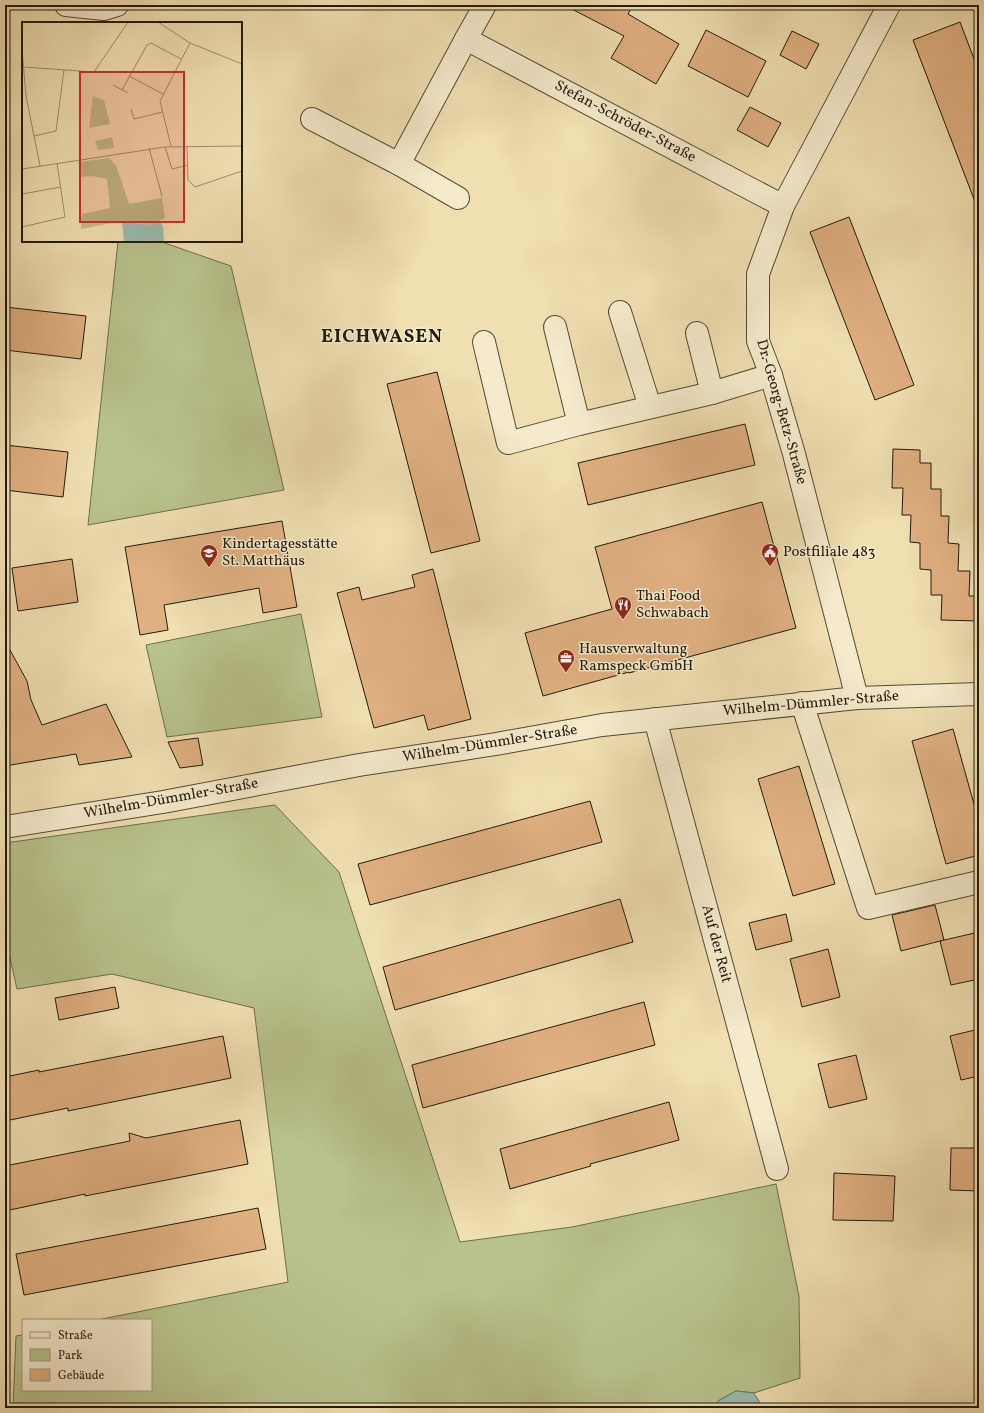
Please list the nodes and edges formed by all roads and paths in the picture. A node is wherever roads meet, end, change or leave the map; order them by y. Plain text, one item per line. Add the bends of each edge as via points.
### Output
1 (66, 5) edge
2 (117, 5) edge
3 (486, 5) edge
4 (889, 5) edge
5 (466, 39) junction
6 (312, 119) dead end
7 (399, 164) junction
8 (458, 198) dead end
9 (783, 206) junction
10 (620, 312) dead end
11 (555, 327) dead end
12 (697, 333) dead end
13 (484, 342) dead end
14 (771, 375) junction
15 (712, 393) junction
16 (650, 407) junction
17 (579, 424) junction
18 (979, 694) edge
19 (857, 698) junction
20 (802, 703) junction
21 (656, 719) junction
22 (5, 827) edge
23 (979, 882) edge
24 (777, 1169) dead end

1 - 2 street via 104,9
3 - 5 street
4 - 9 street, Dr.-Georg-Betz-Straße
5 - 7 street
5 - 9 street, Stefan-Schröder-Straße
6 - 7 street
7 - 8 street
9 - 14 street, Dr.-Georg-Betz-Straße via 758,274 758,340
10 - 16 street
11 - 17 street
12 - 15 street
13 - 17 street via 508,443
14 - 15 street
14 - 19 street, Dr.-Georg-Betz-Straße
15 - 16 street
16 - 17 street
18 - 19 street, Wilhelm-Dümmler-Straße
19 - 20 street, Wilhelm-Dümmler-Straße
20 - 21 street, Wilhelm-Dümmler-Straße
20 - 23 street via 868,908
21 - 22 street, Wilhelm-Dümmler-Straße via 602,725 366,763 163,802
21 - 24 street, Auf der Reit

